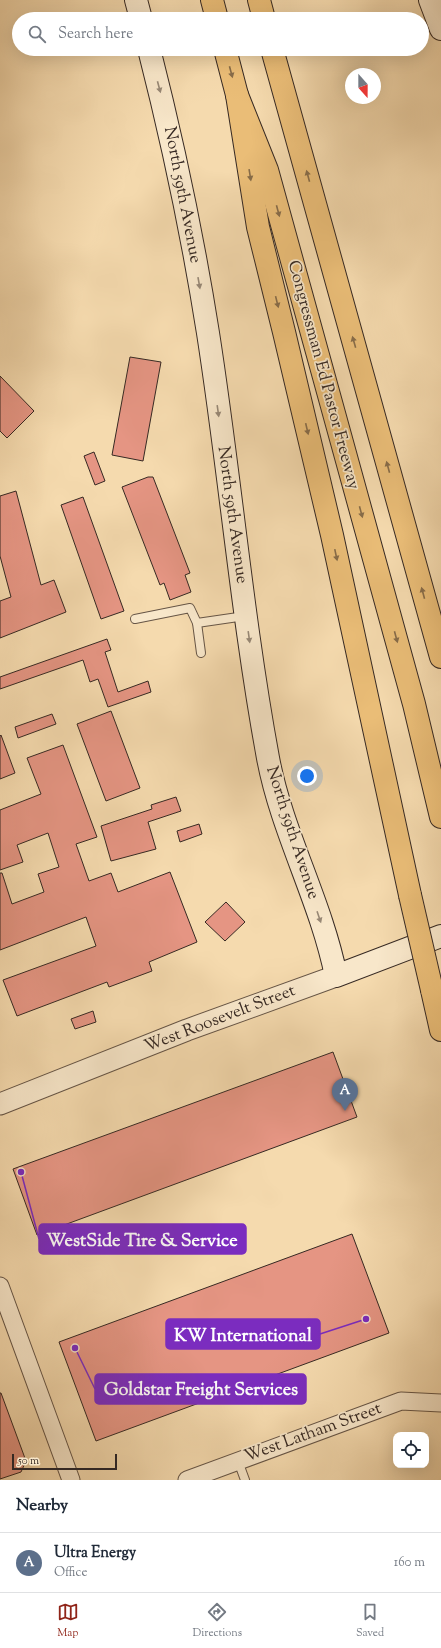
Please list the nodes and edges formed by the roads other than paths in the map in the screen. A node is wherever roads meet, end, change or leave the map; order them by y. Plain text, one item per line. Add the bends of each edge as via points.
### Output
1 (136, 0) edge
2 (212, 0) edge
3 (259, 0) edge
4 (430, 0) edge
5 (139, 12) edge
6 (215, 12) edge
7 (262, 12) edge
8 (441, 28) edge
9 (151, 56) edge
10 (227, 56) edge
11 (274, 56) edge
12 (237, 95) junction
13 (246, 615) junction
14 (135, 619) dead end
15 (197, 624) junction
16 (200, 653) dead end
17 (441, 657) edge
18 (414, 704) junction
19 (441, 790) edge
20 (441, 817) edge
21 (441, 936) edge
22 (336, 976) junction
23 (441, 1030) edge
24 (0, 1104) edge
25 (0, 1286) edge
26 (441, 1403) edge
27 (238, 1461) junction
28 (71, 1480) edge
29 (187, 1480) edge
30 (245, 1480) edge

1 - 5 main road
2 - 6 highway
3 - 7 highway
4 - 8 main road
9 -> 13 main road, North 59th Avenue via 170,133 209,341
10 -> 12 highway, Congressman Ed Pastor Freeway
17 -> 11 highway
12 -> 18 highway, Congressman Ed Pastor Freeway via 267,170
12 -> 23 highway, bridge via 258,227 330,527
13 - 15 lane
13 -> 22 main road, North 59th Avenue via 268,760 287,825 331,951
14 - 15 lane via 190,608
15 - 16 lane
18 - 19 highway
18 - 20 highway
21 - 22 main road, West Roosevelt Street
22 - 24 street, West Roosevelt Street via 187,1030
25 - 28 street
26 - 27 street, West Latham Street via 401,1401
27 - 29 street, West Latham Street
27 - 30 lane

